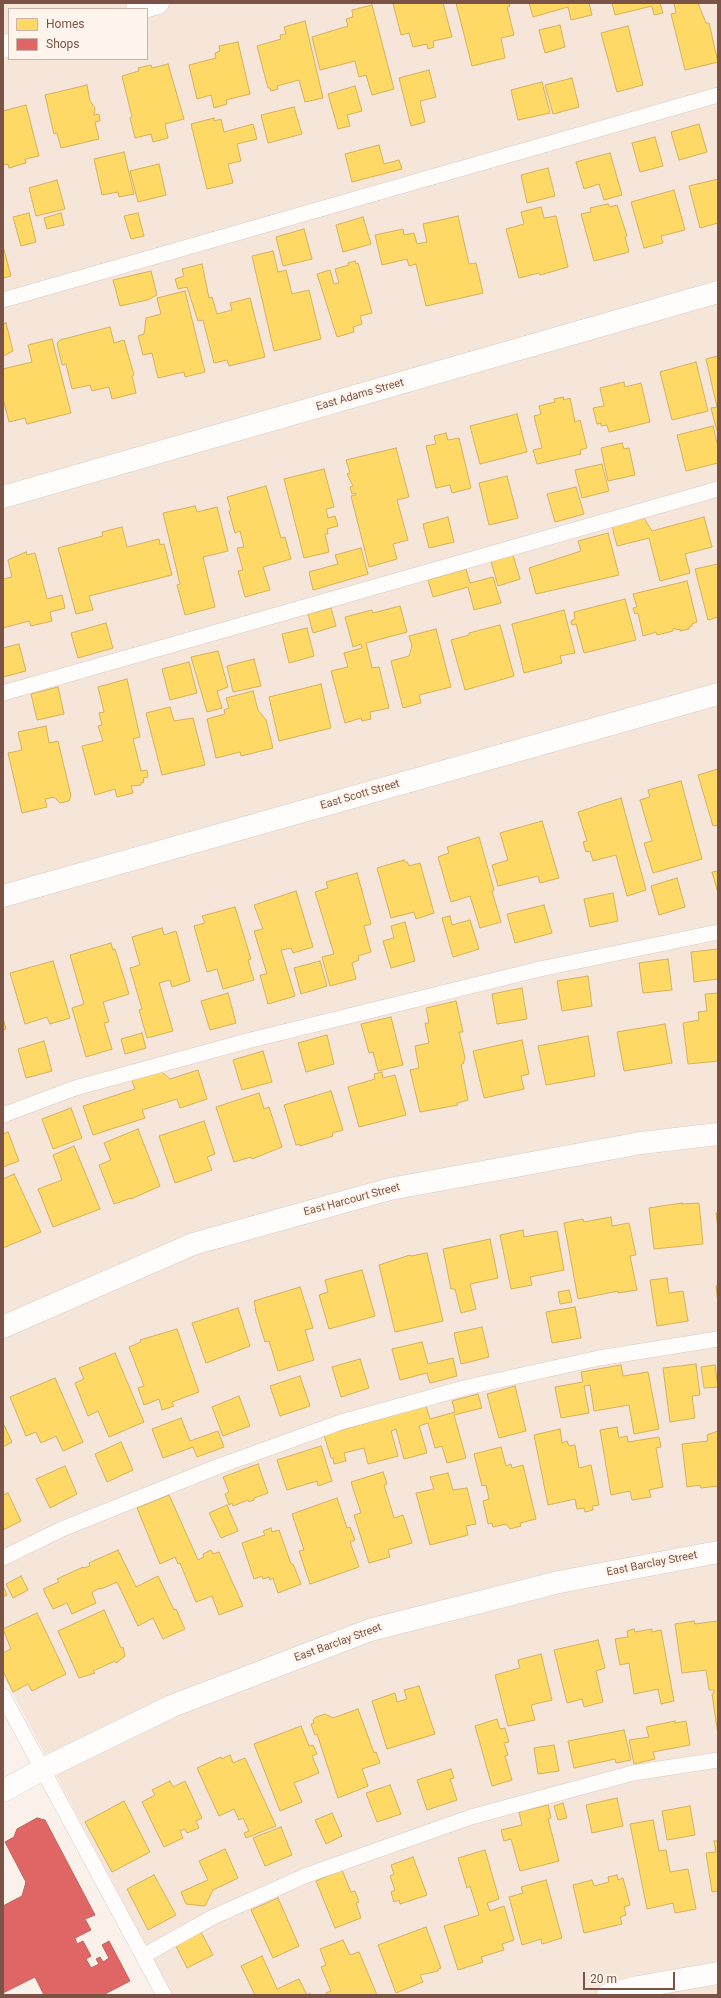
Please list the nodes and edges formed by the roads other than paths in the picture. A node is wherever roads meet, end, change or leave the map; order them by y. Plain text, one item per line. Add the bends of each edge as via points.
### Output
1 (158, 3) edge
2 (140, 8) edge
3 (718, 95) edge
4 (718, 292) edge
5 (3, 300) edge
6 (718, 489) edge
7 (3, 497) edge
8 (3, 693) edge
9 (718, 694) edge
10 (3, 896) edge
11 (718, 932) edge
12 (3, 1115) edge
13 (718, 1134) edge
14 (3, 1327) edge
15 (718, 1339) edge
16 (718, 1552) edge
17 (3, 1558) edge
18 (3, 1696) edge
19 (718, 1760) edge
20 (43, 1769) junction
21 (3, 1791) edge
22 (143, 1956) junction
23 (718, 1973) edge
24 (164, 1995) edge
25 (608, 1995) edge

1 - 2 street
3 - 5 lane
4 - 7 street, East Adams Street
6 - 8 lane
9 - 10 street, East Scott Street
11 - 12 lane via 540,968 247,1041 75,1088
13 - 14 street, East Harcourt Street via 641,1143 390,1189 193,1244
15 - 17 lane via 599,1358 468,1387 341,1422 214,1468 62,1529
16 - 20 street, East Barclay Street via 559,1582 370,1630 172,1706
18 - 20 lane
19 - 22 lane via 633,1773 471,1817 307,1875 213,1917
20 - 21 street, East Barclay Street
20 - 22 lane
22 - 24 lane
23 - 25 street

